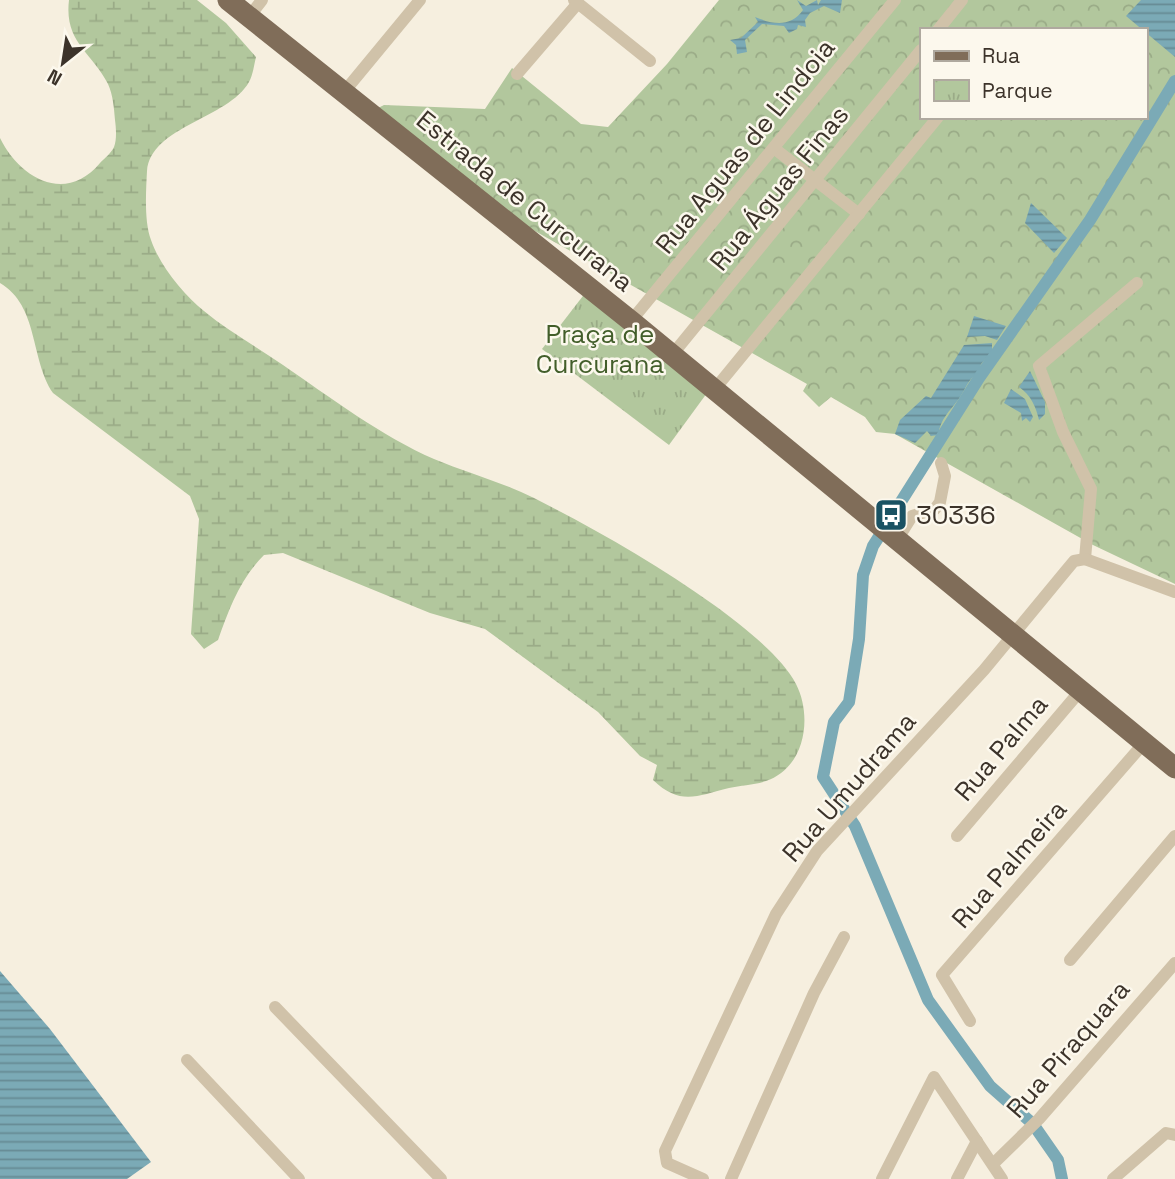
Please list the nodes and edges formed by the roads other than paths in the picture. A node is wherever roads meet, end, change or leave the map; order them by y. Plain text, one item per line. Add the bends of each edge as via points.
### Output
1 (228, 0) edge
2 (420, 0) edge
3 (894, 0) edge
4 (962, 0) edge
5 (576, 1) edge
6 (255, 8) edge
7 (940, 28) edge
8 (920, 51) edge
9 (650, 61) dead end
10 (517, 74) dead end
11 (344, 92) junction
12 (936, 119) edge
13 (775, 149) junction
14 (816, 180) junction
15 (859, 214) junction
16 (1137, 283) dead end
17 (631, 321) junction
18 (672, 355) junction
19 (714, 390) junction
20 (941, 463) dead end
21 (895, 538) junction
22 (1085, 559) junction
23 (1175, 592) edge
24 (1013, 636) junction
25 (1081, 690) junction
26 (1144, 743) junction
27 (1175, 768) edge
28 (957, 836) dead end
29 (1175, 836) edge
30 (844, 937) dead end
31 (1070, 960) dead end
32 (1175, 963) edge
33 (275, 1007) dead end
34 (970, 1021) dead end
35 (187, 1060) dead end
36 (1171, 1134) edge
37 (977, 1141) junction
38 (993, 1164) junction
39 (299, 1179) edge
40 (441, 1179) edge
41 (703, 1179) edge
42 (731, 1179) edge
43 (882, 1179) edge
44 (957, 1179) edge
45 (1002, 1179) edge
46 (1113, 1179) edge

1 - 6 main road, Estrada de Curcurana
2 - 11 street
3 - 13 street, Rua Aguas de Lindoia
4 - 7 street
5 - 9 street
5 - 10 street
6 - 11 main road, Estrada de Curcurana
8 - 14 street, Rua Águas Finas
11 - 17 main road, Estrada de Curcurana
12 - 15 street
13 - 14 street
13 - 17 street, Rua Aguas de Lindoia
14 - 15 street
14 - 18 street, Rua Águas Finas
15 - 19 street
16 - 22 street via 1039,366 1063,432 1091,489
17 - 18 main road, Estrada de Curcurana
18 - 19 main road, Estrada de Curcurana
19 - 21 main road, Estrada de Curcurana
20 - 21 street via 945,476 940,502 935,509 912,516
21 - 24 main road, Estrada de Curcurana
22 - 23 street
22 - 24 street, Rua Umudrama via 1074,561
24 - 25 main road, Estrada de Curcurana
24 - 41 street, Rua Umudrama via 841,823 776,914 664,1158
25 - 26 main road, Estrada de Curcurana
25 - 28 street, Rua Palma
26 - 27 main road, Estrada de Curcurana
26 - 34 street, Rua Palmeira via 942,975
29 - 31 street
30 - 42 street
32 - 38 street, Rua Piraquara via 1039,1119
33 - 40 street
35 - 39 street
36 - 46 street
37 - 38 street
37 - 43 street via 934,1077
37 - 44 street
38 - 45 street

